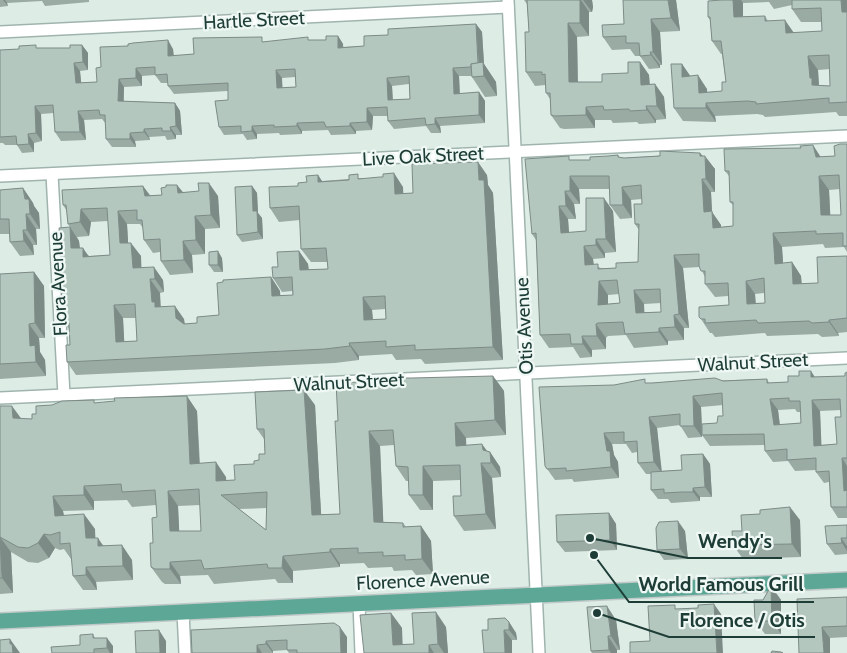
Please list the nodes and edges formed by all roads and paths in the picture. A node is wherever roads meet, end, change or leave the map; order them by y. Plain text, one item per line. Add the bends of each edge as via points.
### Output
1 (508, 4) edge
2 (0, 32) edge
3 (847, 136) edge
4 (515, 152) junction
5 (52, 174) junction
6 (0, 176) edge
7 (847, 358) edge
8 (526, 373) junction
9 (64, 395) junction
10 (0, 398) edge
11 (847, 580) edge
12 (536, 595) junction
13 (359, 604) junction
14 (183, 612) junction
15 (0, 621) edge
16 (185, 653) edge
17 (361, 653) edge
18 (539, 653) edge

1 - 2 street, Hartle Street
1 - 4 street, Otis Avenue
3 - 4 street, Live Oak Street
4 - 5 street, Live Oak Street
4 - 8 street, Otis Avenue
5 - 6 street, Live Oak Street
5 - 9 street, Flora Avenue
7 - 8 street, Walnut Street
8 - 9 street, Walnut Street
8 - 12 street, Otis Avenue
9 - 10 street, Walnut Street
11 - 12 main road, Florence Avenue
12 - 13 main road, Florence Avenue
12 - 18 street, Otis Avenue
13 - 14 main road, Florence Avenue
13 - 17 street
14 - 15 main road, Florence Avenue
14 - 16 street

